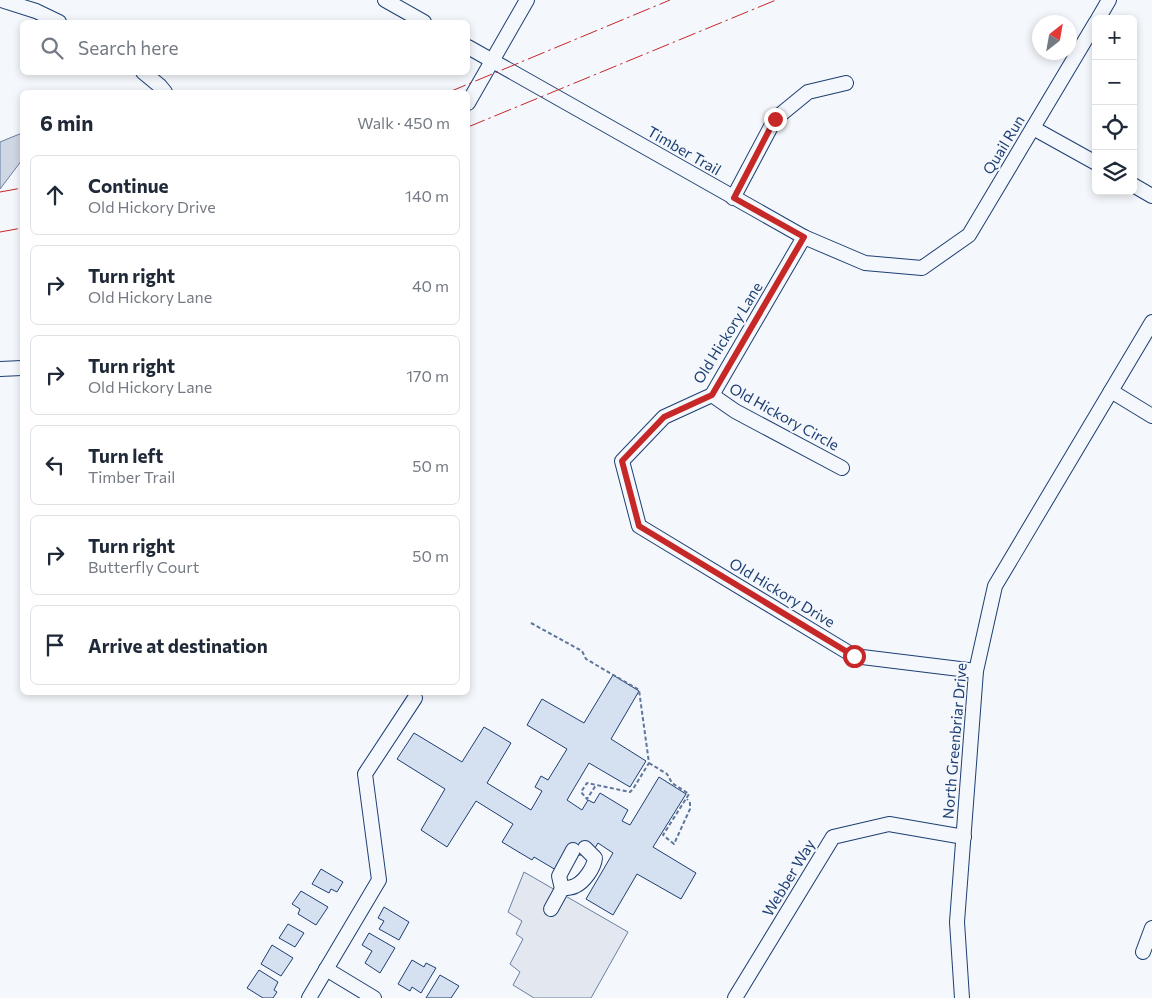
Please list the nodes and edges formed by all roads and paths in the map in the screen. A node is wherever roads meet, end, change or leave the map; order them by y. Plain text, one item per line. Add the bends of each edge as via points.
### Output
1 (1, 0) edge
2 (384, 0) edge
3 (527, 0) edge
4 (1109, 0) edge
5 (1100, 15) edge
6 (55, 20) edge
7 (420, 20) edge
8 (1092, 29) edge
9 (470, 48) edge
10 (492, 61) junction
11 (147, 75) edge
12 (846, 84) dead end
13 (163, 90) edge
14 (470, 100) edge
15 (1033, 128) junction
16 (1092, 161) edge
17 (1137, 187) edge
18 (1152, 196) edge
19 (734, 198) junction
20 (804, 237) junction
21 (922, 268) joint
22 (1152, 322) edge
23 (20, 368) edge
24 (0, 369) edge
25 (1111, 391) junction
26 (712, 395) junction
27 (1152, 416) edge
28 (842, 468) dead end
29 (639, 526) joint
30 (531, 623) dead end
31 (976, 671) junction
32 (416, 698) dead end
33 (649, 763) junction
34 (596, 785) junction
35 (687, 799) junction
36 (964, 837) junction
37 (562, 889) junction
38 (551, 909) dead end
39 (1152, 928) edge
40 (1143, 952) dead end
41 (326, 969) junction
42 (309, 998) edge
43 (374, 998) edge
44 (734, 998) edge
45 (962, 998) edge

1 - 6 street
2 - 7 street
3 - 10 street
4 - 5 street
8 - 15 street, Quail Run
9 - 10 street, Timber Trail
10 - 14 street
10 - 19 street, Timber Trail
11 - 13 street
12 - 19 street via 808,92 775,119
15 - 16 street
15 - 21 street, Quail Run via 969,235
17 - 18 street
19 - 20 street, Timber Trail
20 - 21 street, Timber Trail via 865,263
20 - 26 street, Old Hickory Lane
22 - 25 street, North Greenbriar Drive
23 - 24 street
25 - 27 street
25 - 31 street, North Greenbriar Drive via 995,586
26 - 28 street, Old Hickory Circle via 735,411
26 - 29 street, Old Hickory Lane via 664,417 622,461
29 - 31 street, Old Hickory Drive via 854,656
30 - 33 path via 582,651 586,659 639,690
31 - 36 street, North Greenbriar Drive
32 - 41 street via 365,774 378,880
33 - 34 path via 630,792
33 - 35 path via 689,794
34 - 34 path via 587,783 581,792 587,799
35 - 35 path via 663,835 674,844 690,809
36 - 44 street, Webber Way via 888,824 833,837
36 - 45 street, North Greenbriar Drive via 957,922
37 - 37 street via 576,886 585,878 595,858 579,849 559,876
37 - 38 street
39 - 40 street
41 - 42 street
41 - 43 street

